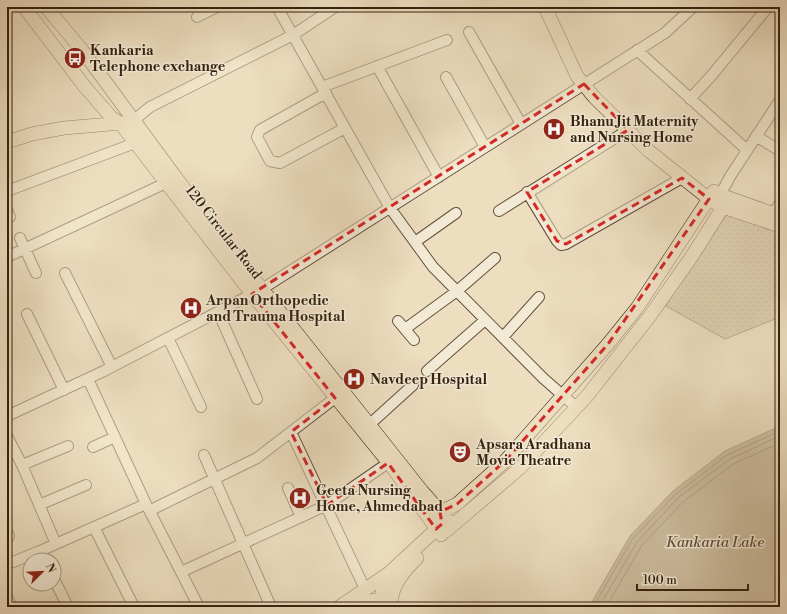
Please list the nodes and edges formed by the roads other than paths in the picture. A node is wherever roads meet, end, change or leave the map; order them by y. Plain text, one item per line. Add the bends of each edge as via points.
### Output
1 (24, 7) edge
2 (46, 7) edge
3 (217, 7) edge
4 (277, 7) edge
5 (335, 7) edge
6 (545, 7) edge
7 (552, 7) edge
8 (768, 7) edge
9 (687, 9) edge
10 (197, 17) dead end
11 (469, 32) dead end
12 (293, 35) junction
13 (447, 40) dead end
14 (637, 50) junction
15 (377, 66) junction
16 (446, 77) dead end
17 (587, 82) junction
18 (324, 90) junction
19 (690, 99) junction
20 (780, 100) edge
21 (109, 115) junction
22 (130, 115) junction
23 (776, 116) edge
24 (120, 123) junction
25 (521, 124) junction
26 (345, 128) junction
27 (628, 130) junction
28 (7, 134) edge
29 (756, 136) junction
30 (7, 142) edge
31 (135, 143) junction
32 (485, 147) junction
33 (747, 150) junction
34 (780, 151) edge
35 (439, 177) junction
36 (682, 178) junction
37 (166, 183) junction
38 (7, 191) edge
39 (527, 192) junction
40 (719, 198) junction
41 (390, 208) junction
42 (500, 210) dead end
43 (778, 211) edge
44 (456, 213) dead end
45 (780, 226) edge
46 (20, 238) dead end
47 (415, 242) junction
48 (25, 249) junction
49 (7, 257) edge
50 (495, 258) dead end
51 (36, 273) dead end
52 (66, 273) dead end
53 (257, 291) junction
54 (457, 291) junction
55 (538, 297) dead end
56 (218, 312) junction
57 (27, 314) dead end
58 (485, 320) junction
59 (398, 321) dead end
60 (405, 329) junction
61 (502, 337) junction
62 (168, 338) junction
63 (414, 340) dead end
64 (112, 367) junction
65 (427, 371) dead end
66 (88, 378) junction
67 (414, 385) dead end
68 (64, 390) junction
69 (563, 397) junction
70 (335, 398) junction
71 (257, 399) dead end
72 (201, 407) dead end
73 (576, 407) junction
74 (8, 413) edge
75 (370, 424) junction
76 (291, 432) junction
77 (7, 436) edge
78 (115, 437) junction
79 (68, 446) dead end
80 (93, 447) dead end
81 (204, 455) dead end
82 (388, 463) junction
83 (22, 465) junction
84 (213, 479) junction
85 (86, 485) dead end
86 (288, 488) dead end
87 (39, 505) junction
88 (326, 505) junction
89 (151, 506) junction
90 (440, 512) junction
91 (301, 517) junction
92 (452, 525) junction
93 (94, 527) junction
94 (7, 532) edge
95 (439, 532) junction
96 (7, 539) edge
97 (242, 543) junction
98 (56, 544) junction
99 (40, 551) joint
100 (13, 562) dead end
101 (181, 572) junction
102 (389, 572) junction
103 (365, 589) junction
104 (60, 592) edge
105 (7, 597) edge
106 (386, 604) edge
107 (12, 607) edge
108 (68, 607) edge
109 (134, 607) edge
110 (199, 607) edge
111 (271, 607) edge
112 (340, 607) edge

1 - 21 main road, 120 Circular Road
2 - 22 main road, 120 Circular Road via 82,50
3 - 10 street
4 - 12 street
5 - 12 street
6 - 17 main road via 577,76
7 - 17 main road
8 - 19 street
9 - 14 street via 665,33
11 - 25 street
12 - 18 street
12 - 22 street
13 - 15 street
14 - 17 street
14 - 19 street
15 - 18 street
15 - 35 street
16 - 32 street
17 - 25 street
17 - 27 main road
17 - 40 main road via 654,146
18 - 26 street
18 - 26 street via 260,130 256,138 270,161 280,163
19 - 33 street
20 - 23 street
21 - 22 main road
21 - 24 main road, 120 Circular Road
21 - 28 main road via 62,120 30,126
22 - 24 main road
22 - 53 main road, 120 Circular Road
23 - 29 street
24 - 30 main road via 64,128
24 - 31 main road, 120 Circular Road
25 - 32 street
26 - 41 street
27 - 36 main road
27 - 39 street
29 - 33 street
29 - 34 street
31 - 37 main road, 120 Circular Road
31 - 38 street
32 - 35 street
33 - 40 street
35 - 41 street
36 - 39 street via 561,245
36 - 40 main road
37 - 48 street
37 - 53 main road, 120 Circular Road
39 - 42 street
40 - 43 main road
40 - 45 main road
40 - 69 main road via 637,308
40 - 73 main road via 650,316 622,355
41 - 47 street
41 - 53 street
44 - 47 street
46 - 48 street
47 - 54 street via 433,267
48 - 49 street
48 - 51 street
50 - 54 street
52 - 64 street
53 - 56 street
53 - 70 main road, 120 Circular Road
53 - 75 main road, 120 Circular Road
54 - 58 street
54 - 60 street
55 - 61 street
56 - 62 street
56 - 71 street
57 - 68 street
58 - 61 street
58 - 65 street
59 - 60 street
60 - 63 street
61 - 69 street
62 - 64 street
62 - 72 street
64 - 66 street
66 - 68 street
66 - 78 street
67 - 75 street
68 - 74 street
69 - 73 street
69 - 90 main road via 500,466 457,504
70 - 76 street
70 - 82 main road, 120 Circular Road
73 - 92 main road via 520,468
75 - 90 main road, 120 Circular Road
76 - 84 street via 257,458
76 - 88 street
77 - 83 street
78 - 80 street
78 - 89 street
79 - 83 street
81 - 84 street
82 - 88 street
82 - 95 main road, 120 Circular Road
83 - 87 street
84 - 89 street
84 - 97 street
85 - 87 street
86 - 91 street
87 - 98 street
88 - 91 street
88 - 103 street
89 - 93 street
89 - 101 street
90 - 92 main road, 120 Circular Road
90 - 95 main road via 442,524
91 - 97 street
92 - 95 main road
93 - 98 street
93 - 109 street
94 - 96 street
95 - 102 main road
95 - 106 main road via 400,575
97 - 101 street
97 - 111 street
98 - 99 street
99 - 100 street
101 - 110 street
102 - 103 main road
102 - 106 main road
103 - 112 main road
104 - 108 street
105 - 107 street
106 - 112 main road

